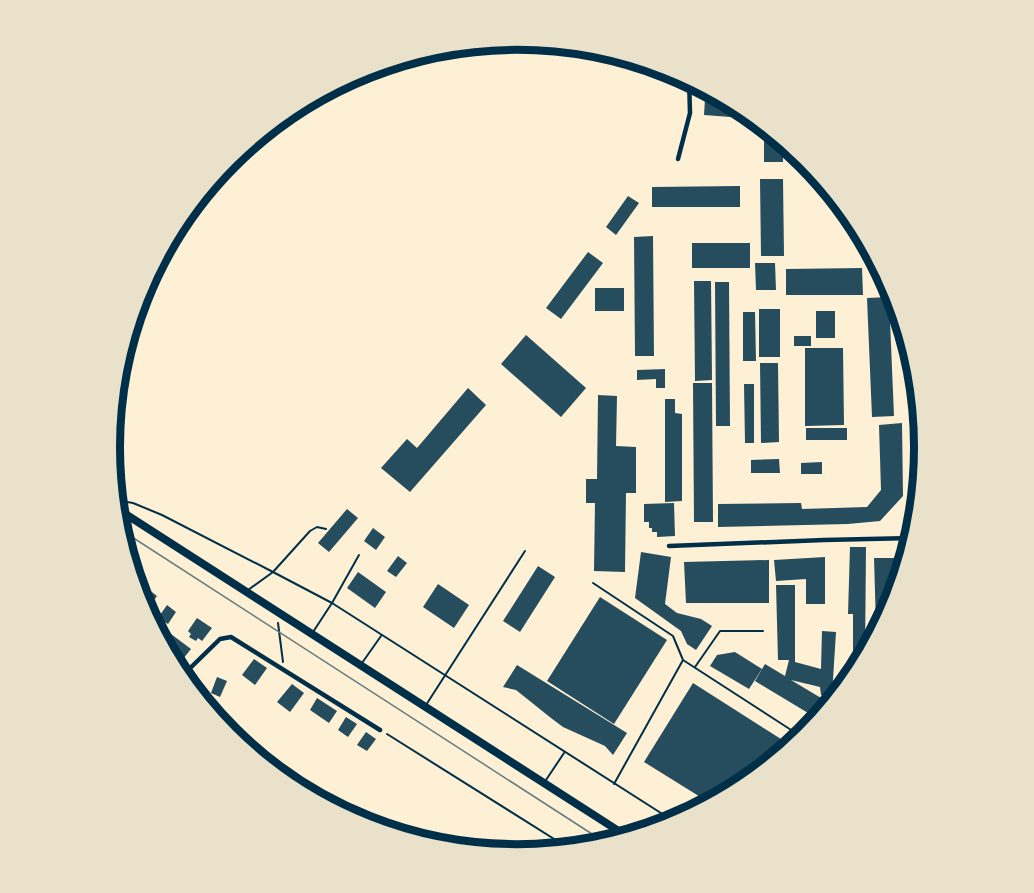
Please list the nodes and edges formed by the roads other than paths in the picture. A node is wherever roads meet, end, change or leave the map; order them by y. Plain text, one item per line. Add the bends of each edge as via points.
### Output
1 (689, 88) edge
2 (678, 159) dead end
3 (124, 501) edge
4 (126, 515) edge
5 (326, 529) dead end
6 (903, 538) edge
7 (669, 546) dead end
8 (525, 551) dead end
9 (359, 555) dead end
10 (273, 572) junction
11 (593, 583) dead end
12 (246, 592) junction
13 (332, 603) junction
14 (763, 631) dead end
15 (311, 635) junction
16 (381, 636) junction
17 (683, 660) junction
18 (360, 666) junction
19 (695, 667) junction
20 (189, 670) edge
21 (444, 676) junction
22 (425, 707) junction
23 (380, 730) road end
24 (793, 731) edge
25 (564, 753) junction
26 (543, 784) junction
27 (614, 784) junction
28 (664, 815) edge
29 (617, 831) edge

1 - 2 street via 690,113
3 - 10 lane via 162,515
4 - 12 main road
5 - 10 lane via 310,531
6 - 7 street
8 - 21 lane
9 - 13 lane
10 - 12 lane
10 - 13 lane
11 - 17 lane via 673,636
12 - 15 main road
13 - 15 lane
13 - 16 lane
14 - 19 lane via 720,631
15 - 18 main road
16 - 18 lane
16 - 21 lane
17 - 19 lane
17 - 27 lane
18 - 22 main road
19 - 24 lane
20 - 23 street via 225,637 231,637
21 - 22 lane
21 - 25 lane
22 - 26 main road
25 - 26 lane
25 - 27 lane
26 - 29 main road
27 - 28 lane

